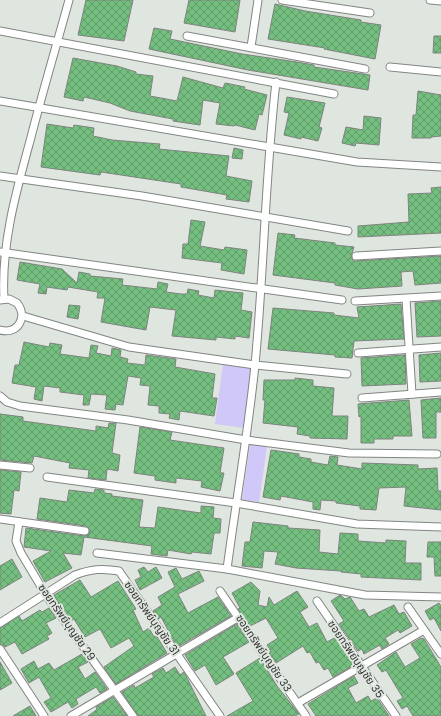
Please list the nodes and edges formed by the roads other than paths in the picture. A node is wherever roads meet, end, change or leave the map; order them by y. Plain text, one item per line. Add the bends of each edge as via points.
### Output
1 (69, 0) edge
2 (258, 0) edge
3 (282, 0) edge
4 (430, 0) edge
5 (441, 1) edge
6 (370, 13) dead end
7 (0, 32) edge
8 (187, 36) dead end
9 (57, 43) junction
10 (251, 48) junction
11 (390, 67) dead end
12 (365, 69) dead end
13 (441, 72) edge
14 (276, 82) junction
15 (334, 94) dead end
16 (0, 101) edge
17 (39, 107) junction
18 (268, 147) junction
19 (441, 167) edge
20 (0, 176) edge
21 (19, 179) junction
22 (264, 218) junction
23 (348, 231) dead end
24 (441, 251) edge
25 (3, 252) edge
26 (356, 256) dead end
27 (261, 288) junction
28 (441, 296) edge
29 (2, 299) edge
30 (406, 299) junction
31 (342, 300) dead end
32 (355, 301) dead end
33 (22, 316) junction
34 (0, 331) edge
35 (441, 347) edge
36 (409, 350) junction
37 (358, 353) dead end
38 (255, 365) junction
39 (347, 374) dead end
40 (441, 392) edge
41 (412, 394) junction
42 (0, 396) edge
43 (362, 398) dead end
44 (246, 440) junction
45 (437, 454) dead end
46 (0, 465) edge
47 (30, 468) dead end
48 (48, 477) dead end
49 (236, 503) junction
50 (0, 519) edge
51 (19, 522) junction
52 (441, 527) edge
53 (85, 531) dead end
54 (97, 553) dead end
55 (227, 569) junction
56 (220, 591) dead end
57 (46, 595) junction
58 (441, 597) edge
59 (317, 601) dead end
60 (408, 607) dead end
61 (239, 617) junction
62 (0, 623) edge
63 (424, 630) junction
64 (0, 649) edge
65 (177, 654) junction
66 (441, 654) edge
67 (361, 666) junction
68 (115, 690) junction
69 (298, 703) junction
70 (44, 716) edge
71 (71, 716) edge
72 (133, 716) edge
73 (220, 716) edge
74 (306, 716) edge
75 (396, 716) edge

1 - 9 street
2 - 10 street
3 - 6 street
4 - 5 street
7 - 9 street
8 - 10 street
9 - 14 street
9 - 17 street
10 - 12 street
11 - 13 street
14 - 15 street
14 - 18 street
16 - 17 street
17 - 18 street
17 - 21 street
18 - 19 street via 357,162
18 - 22 street
20 - 21 street
21 - 22 street via 142,196
21 - 25 street
22 - 23 street
22 - 27 street
24 - 26 street
25 - 27 street
25 - 29 street
27 - 31 street
27 - 38 street
28 - 30 street
29 - 33 street via 17,303
30 - 32 street
30 - 36 street
33 - 34 street via 22,320 15,328
33 - 38 street via 129,347
35 - 36 street
36 - 37 street
36 - 41 street
38 - 39 street
38 - 44 street
40 - 41 street
41 - 43 street
42 - 44 street via 7,402 20,406 128,420
44 - 45 street via 348,453
44 - 49 street
46 - 47 street
48 - 49 street
49 - 52 street via 358,524
49 - 55 street
50 - 51 street
51 - 53 street
51 - 57 street, ซอยทรัพย์บุญชัย 29 via 16,542
54 - 55 street
55 - 58 street via 365,595
56 - 61 street, ซอยทรัพย์บุญชัย 33
57 - 62 street, ซอยทรัพย์บุญชัย 31
57 - 65 street, ซอยทรัพย์บุญชัย 31 via 88,570 104,568 119,571
57 - 68 street, ซอยทรัพย์บุญชัย 29
59 - 67 street, ซอยทรัพย์บุญชัย 35
60 - 63 street
61 - 65 street
61 - 69 street, ซอยทรัพย์บุญชัย 33
63 - 66 street
63 - 67 street
64 - 70 street
65 - 68 street
65 - 73 street, ซอยทรัพย์บุญชัย 31
67 - 69 street
67 - 75 street, ซอยทรัพย์บุญชัย 35
68 - 71 street
68 - 72 street, ซอยทรัพย์บุญชัย 29
69 - 74 street, ซอยทรัพย์บุญชัย 33

